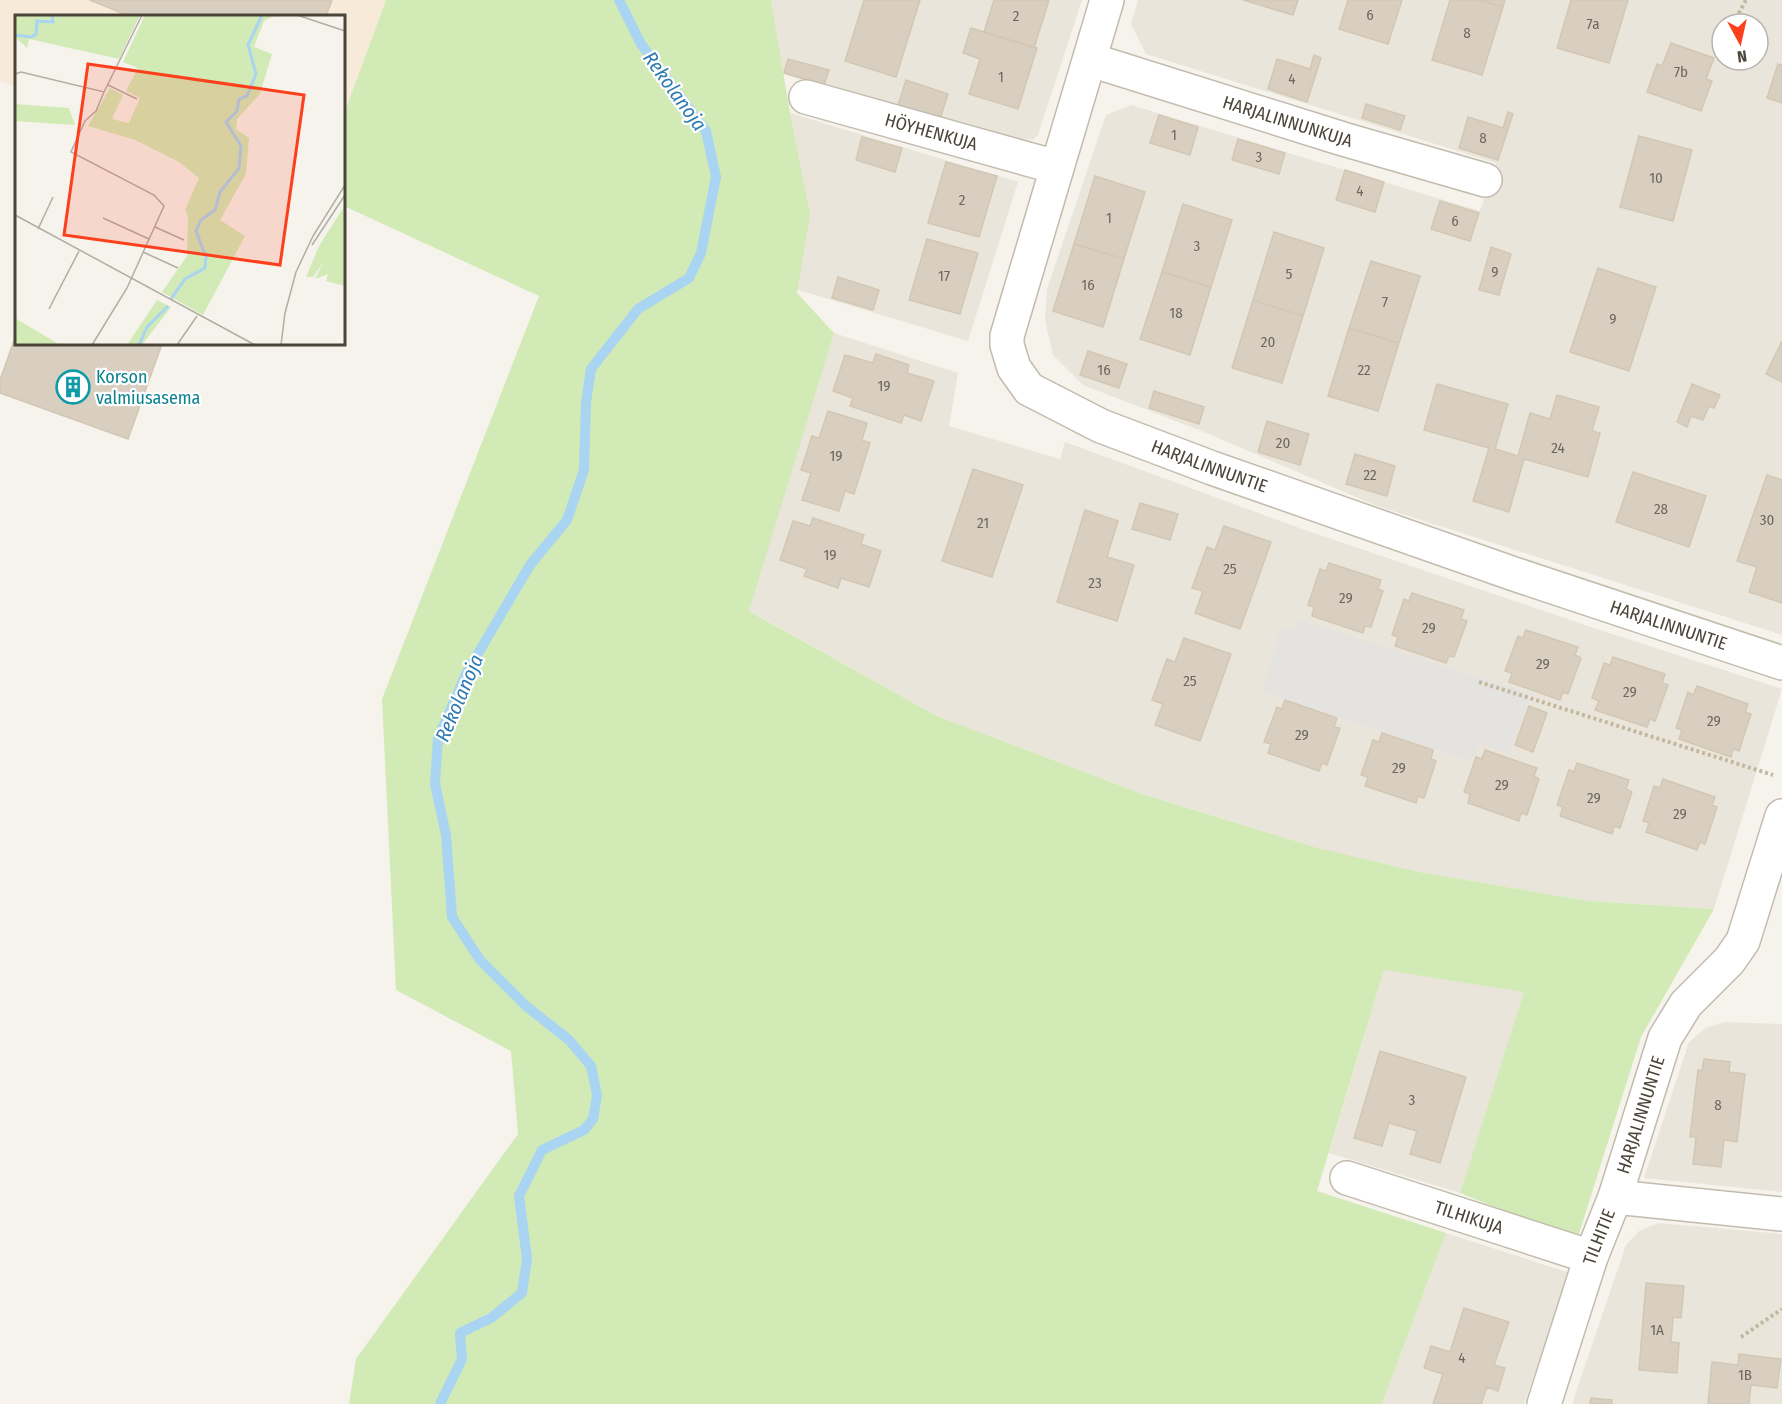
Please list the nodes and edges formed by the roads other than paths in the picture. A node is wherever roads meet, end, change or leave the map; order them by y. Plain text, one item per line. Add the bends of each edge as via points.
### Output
1 (1107, 0) edge
2 (1090, 60) junction
3 (806, 97) dead end
4 (1056, 167) junction
5 (1485, 180) dead end
6 (1782, 663) edge
7 (1782, 816) edge
8 (1347, 1178) dead end
9 (1615, 1197) junction
10 (1782, 1214) edge
11 (1591, 1257) junction
12 (1544, 1404) edge

1 - 2 street, HARJALINNUNTIE
2 - 4 street, HARJALINNUNTIE
2 - 5 street, HARJALINNUNKUJA
3 - 4 street, HÖYHENKUJA
4 - 6 street, HARJALINNUNTIE via 1007,336 1014,368 1029,389 1101,426 1212,468
7 - 9 street, HARJALINNUNTIE via 1743,941 1730,962 1686,1004 1665,1038
8 - 11 street, TILHIKUJA
9 - 10 street, TILHITIE
9 - 11 street, TILHITIE
11 - 12 street, TILHITIE

